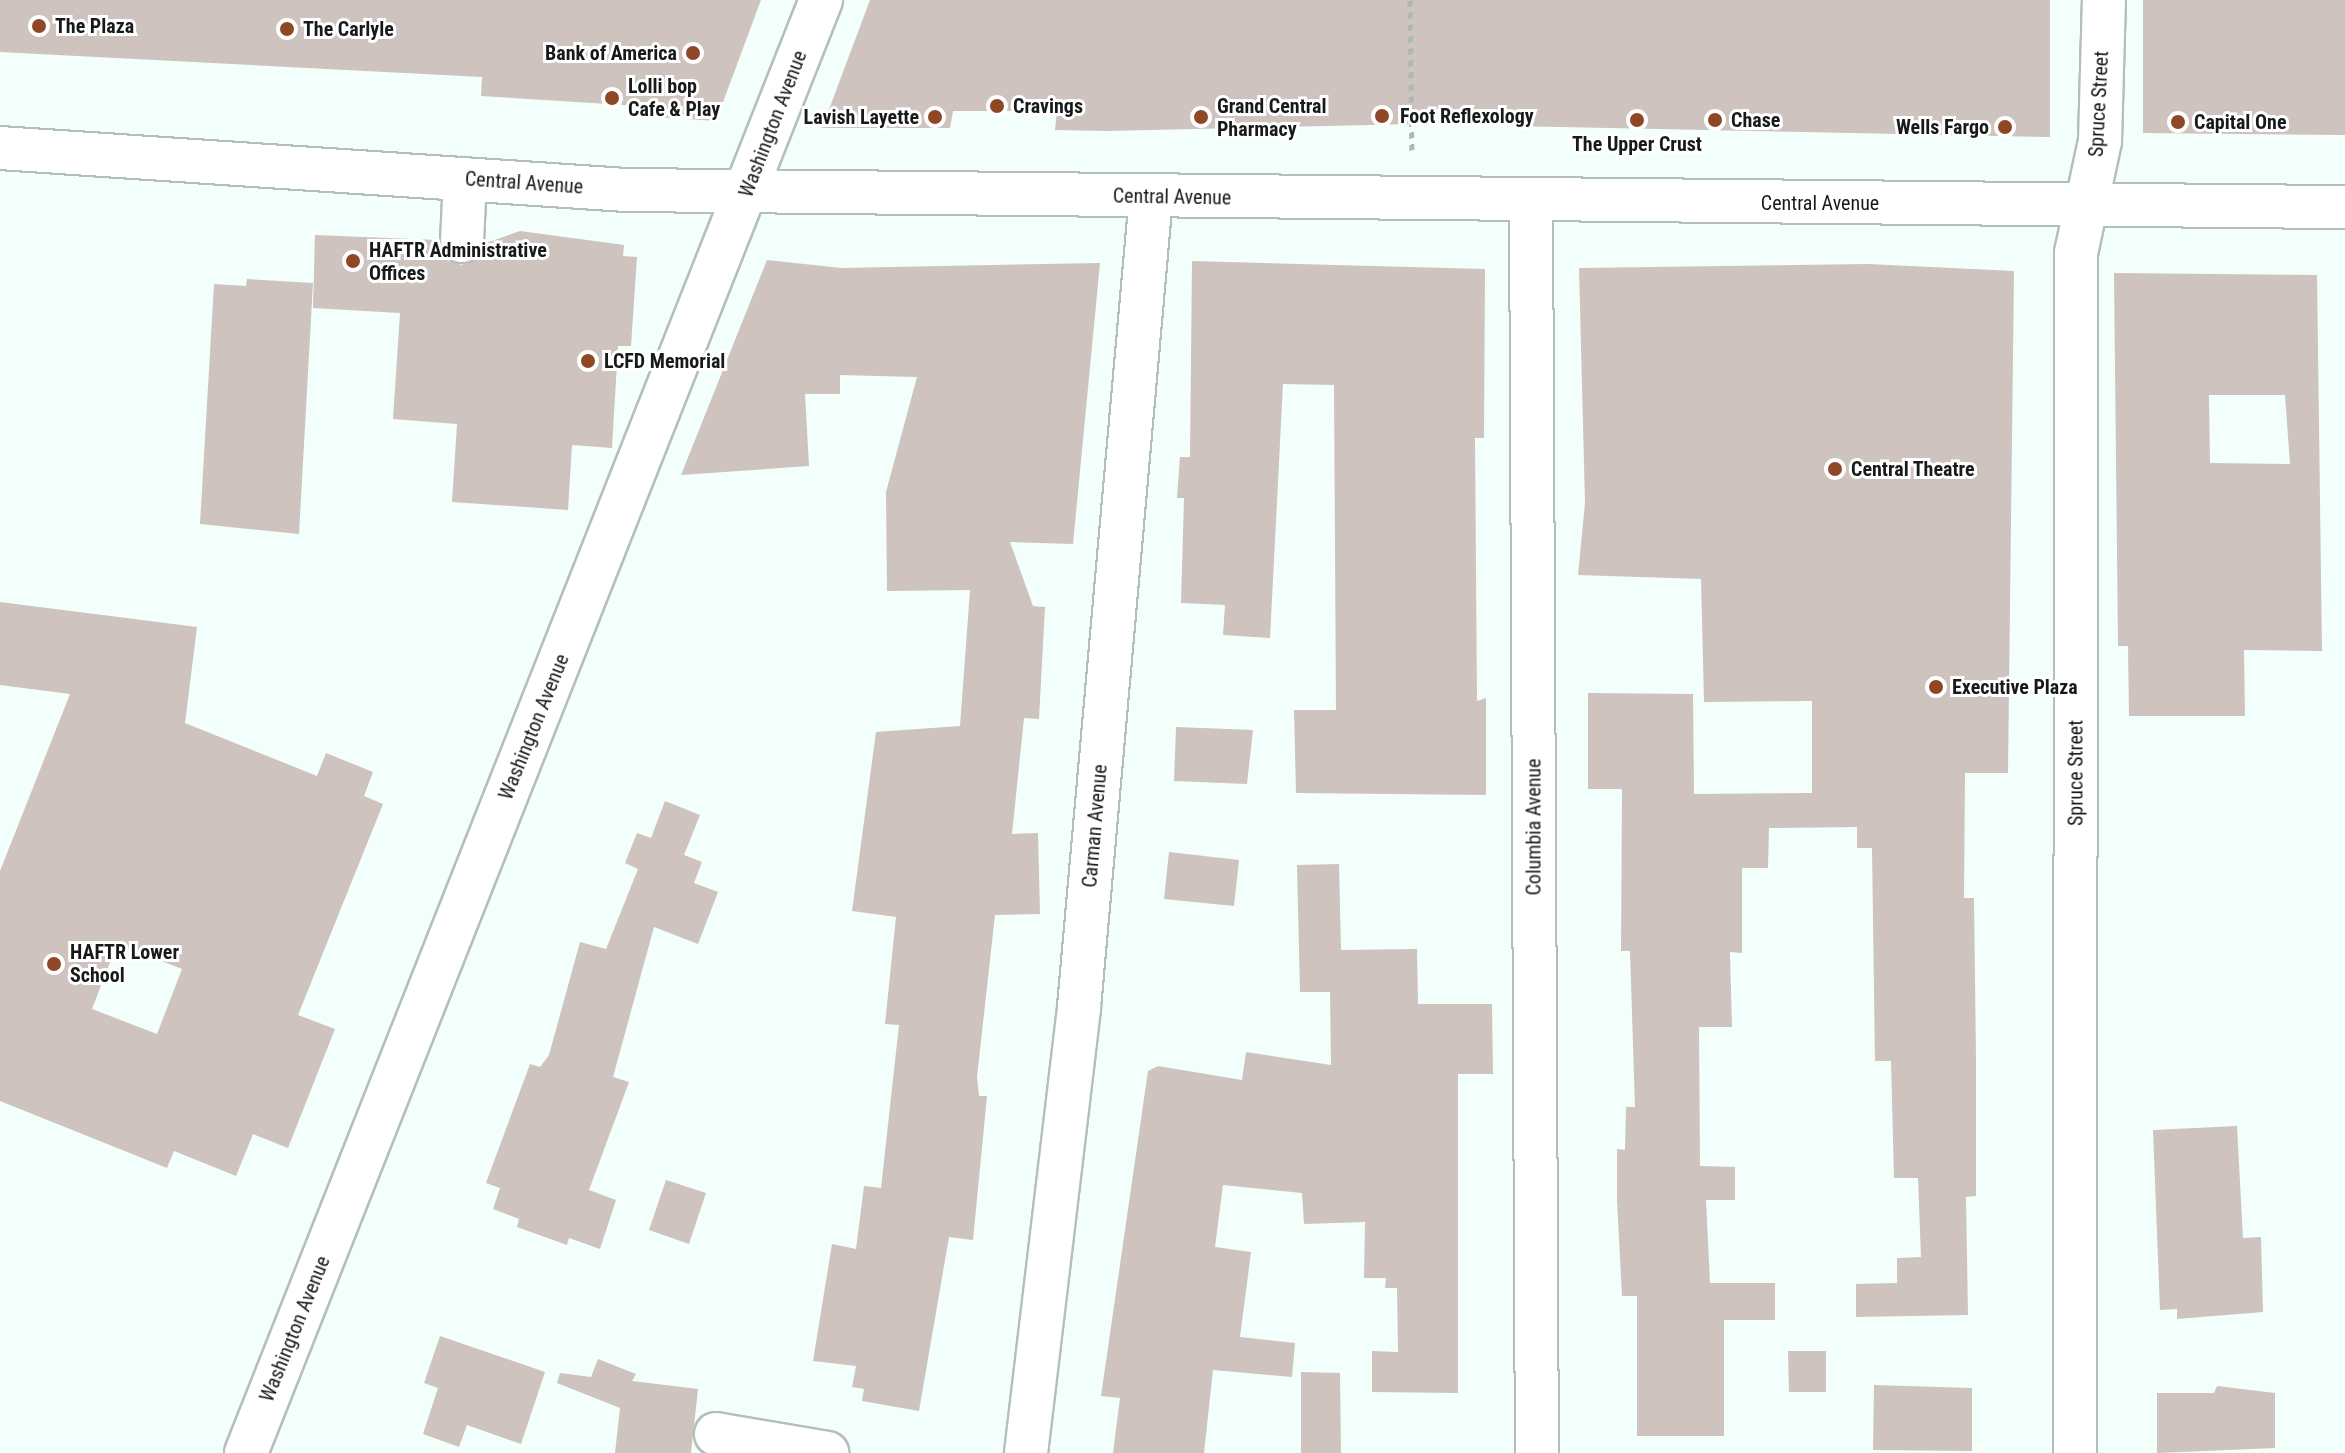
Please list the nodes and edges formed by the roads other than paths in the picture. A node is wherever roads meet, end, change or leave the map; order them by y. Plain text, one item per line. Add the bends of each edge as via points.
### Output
1 (821, 0) edge
2 (2104, 0) edge
3 (0, 148) edge
4 (465, 179) junction
5 (746, 192) junction
6 (1151, 197) junction
7 (1531, 201) junction
8 (2089, 204) junction
9 (2345, 207) edge
10 (462, 241) dead end
11 (716, 1434) dead end
12 (246, 1453) edge
13 (827, 1453) edge
14 (1026, 1453) edge
15 (1537, 1453) edge
16 (2075, 1453) edge

1 - 5 street, Washington Avenue
2 - 8 street, Spruce Street via 2100,141
3 - 4 street, Central Avenue
4 - 5 street, Central Avenue
4 - 10 street
5 - 6 street, Central Avenue
5 - 12 street, Washington Avenue
6 - 7 street, Central Avenue
6 - 14 street, Carman Avenue via 1079,1007
7 - 8 street, Central Avenue
7 - 15 street, Columbia Avenue
8 - 9 street, Central Avenue
8 - 16 street, Spruce Street via 2076,253
11 - 13 street

